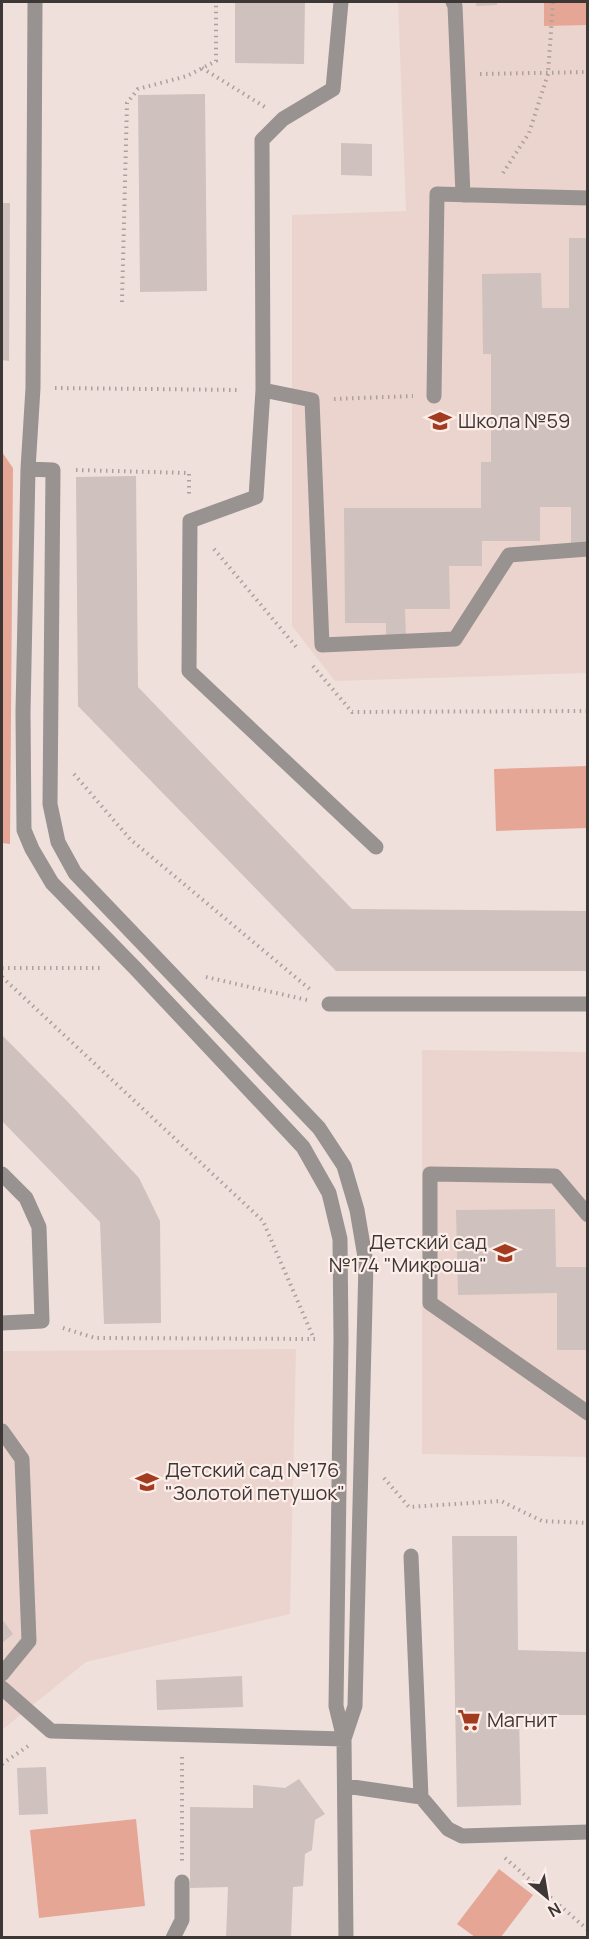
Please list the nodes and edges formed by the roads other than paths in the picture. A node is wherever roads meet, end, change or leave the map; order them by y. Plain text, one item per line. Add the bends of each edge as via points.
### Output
1 (35, 2) edge
2 (341, 2) edge
3 (453, 2) edge
4 (463, 195) junction
5 (588, 198) edge
6 (263, 390) junction
7 (434, 396) road end
8 (28, 469) junction
9 (588, 549) edge
10 (376, 847) dead end
11 (588, 1004) edge
12 (329, 1005) road end
13 (2, 1174) edge
14 (588, 1215) edge
15 (2, 1323) edge
16 (588, 1413) edge
17 (2, 1431) edge
18 (411, 1556) dead end
19 (2, 1674) edge
20 (2, 1688) edge
21 (344, 1739) junction
22 (346, 1786) junction
23 (421, 1797) junction
24 (588, 1832) edge
25 (182, 1882) road end
26 (172, 1938) edge
27 (346, 1938) edge

1 - 8 street via 33,388
2 - 6 street via 333,89 283,119 262,140
3 - 4 street
4 - 5 street
4 - 7 street via 437,194
6 - 9 street via 312,400 322,645 455,639 509,555
6 - 10 street via 256,497 190,522 189,671
8 - 21 street via 24,830 52,883 303,1147 329,1193 340,1239 336,1706
8 - 21 street via 53,470 50,804 58,842 75,873 319,1128 344,1166 357,1210 366,1263 355,1706
11 - 12 street
13 - 15 street via 26,1198 39,1227 42,1322
14 - 16 street via 555,1176 430,1174 430,1303
17 - 19 street via 22,1459 29,1641
18 - 23 street
20 - 21 street via 51,1731
21 - 22 street
22 - 23 street
22 - 27 street
23 - 24 street via 448,1829 462,1836
25 - 26 street via 182,1920

